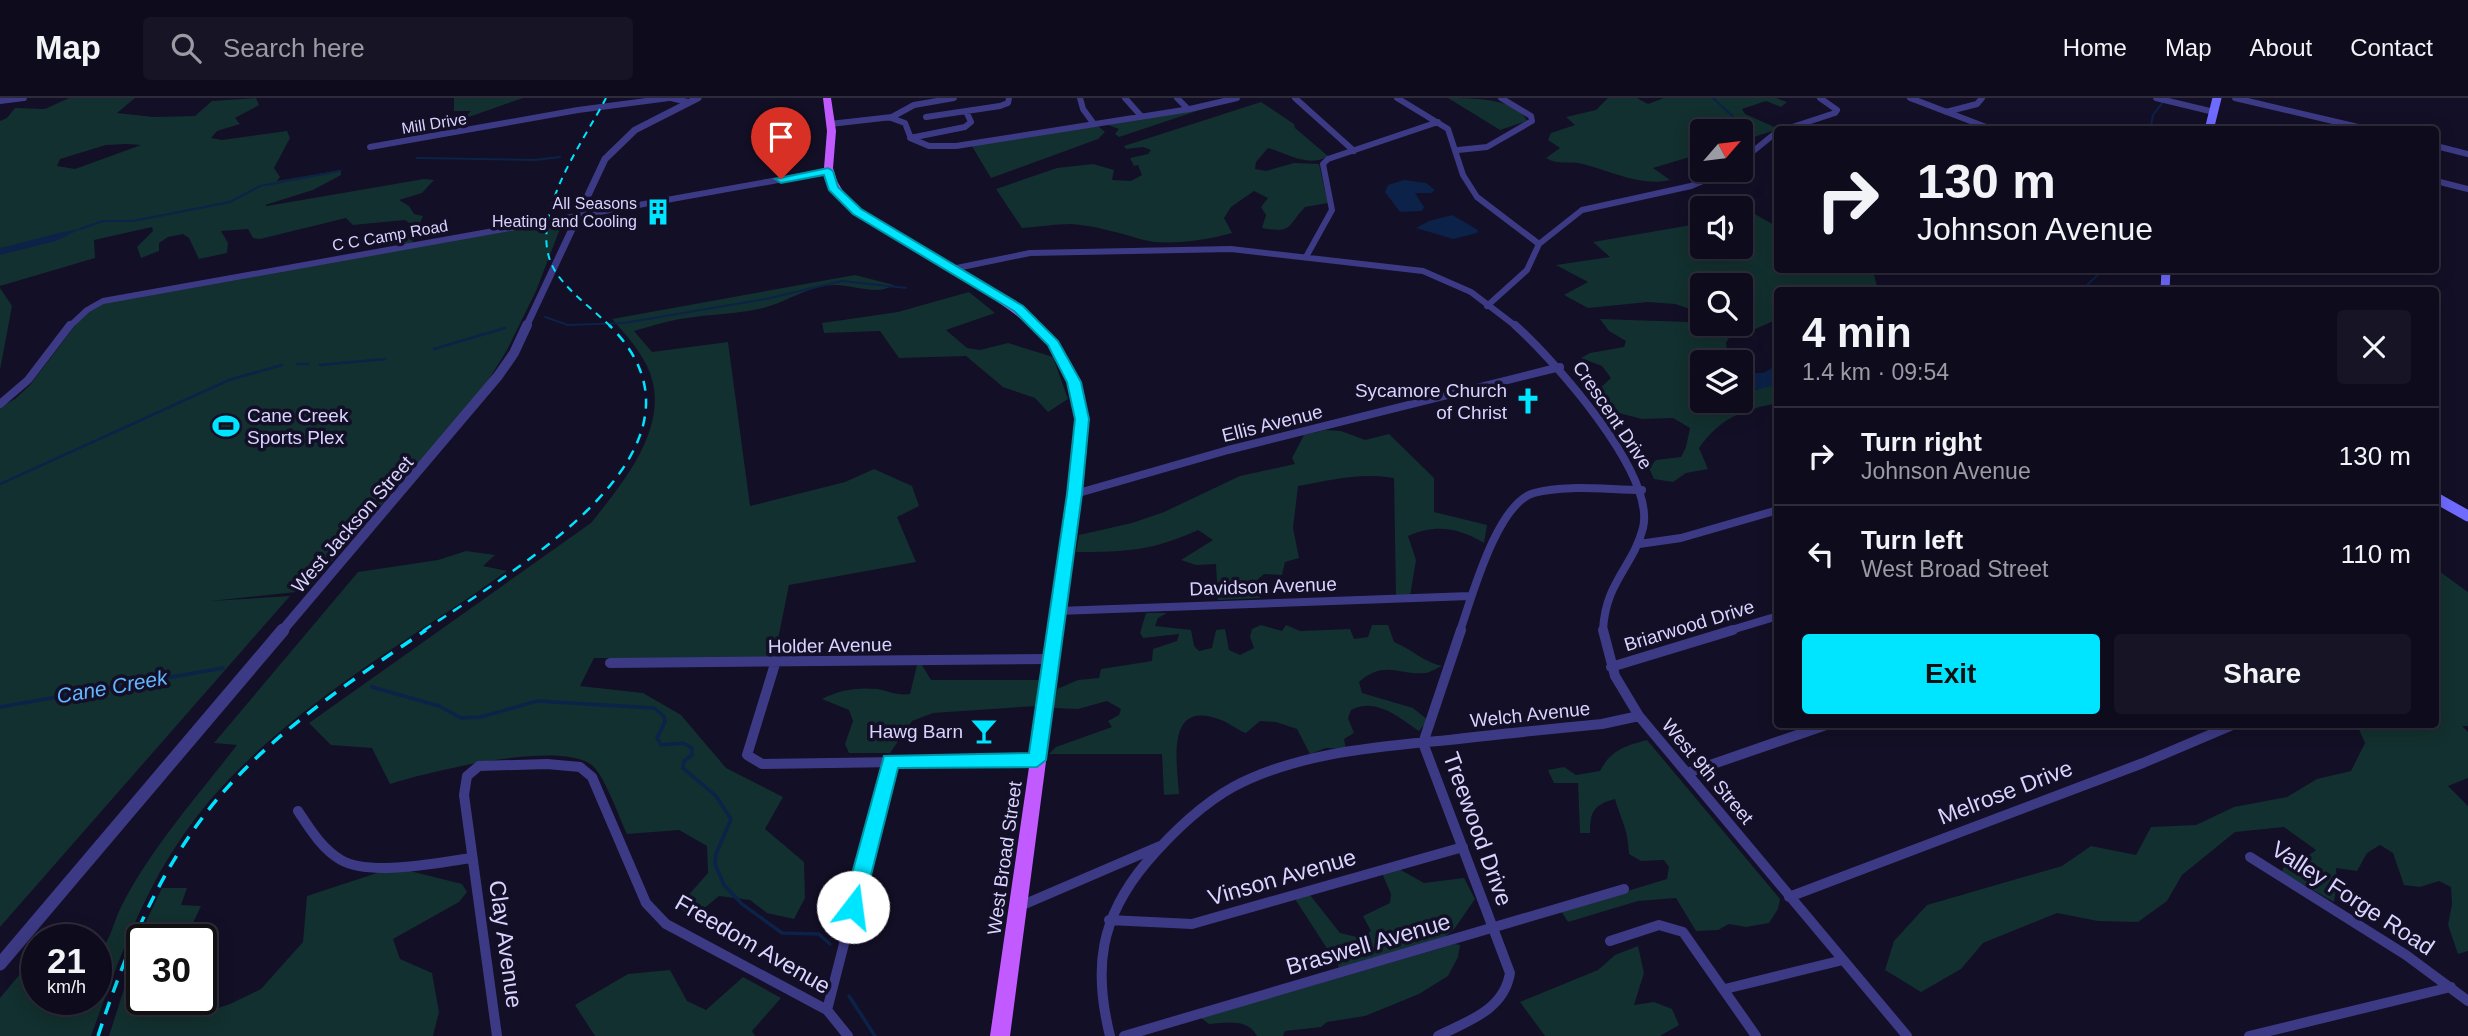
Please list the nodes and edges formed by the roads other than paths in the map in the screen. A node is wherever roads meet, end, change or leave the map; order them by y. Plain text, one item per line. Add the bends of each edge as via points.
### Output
1 (24, 98) edge
2 (670, 98) edge
3 (827, 98) edge
4 (954, 98) edge
5 (1009, 98) edge
6 (1080, 98) edge
7 (1125, 98) edge
8 (1177, 98) edge
9 (1232, 98) edge
10 (1295, 98) edge
11 (1397, 98) edge
12 (1501, 98) edge
13 (1820, 98) edge
14 (1910, 98) edge
15 (1982, 98) edge
16 (2156, 98) edge
17 (2217, 98) edge
18 (2235, 98) edge
19 (693, 100) edge
20 (0, 101) edge
21 (1188, 109) junction
22 (966, 111) junction
23 (2214, 111) junction
24 (1944, 112) junction
25 (1141, 116) junction
26 (889, 117) junction
27 (926, 117) dead end
28 (1438, 122) junction
29 (830, 124) junction
30 (1094, 124) junction
31 (1793, 126) edge
32 (1983, 126) edge
33 (2210, 126) edge
34 (2354, 126) edge
35 (1774, 134) edge
36 (910, 136) junction
37 (370, 147) dead end
38 (2439, 147) edge
39 (1754, 149) edge
40 (1458, 150) junction
41 (1354, 151) junction
42 (2468, 154) edge
43 (828, 171) junction
44 (1700, 182) edge
45 (2439, 182) edge
46 (2468, 189) edge
47 (579, 216) junction
48 (1539, 244) junction
49 (1306, 257) junction
50 (952, 270) junction
51 (1488, 306) junction
52 (1560, 368) junction
53 (0, 404) edge
54 (1642, 490) junction
55 (1075, 494) junction
56 (2439, 501) edge
57 (1774, 511) edge
58 (2468, 516) edge
59 (1639, 544) junction
60 (1470, 596) junction
61 (1058, 611) junction
62 (1774, 617) edge
63 (1051, 659) junction
64 (610, 663) dead end
65 (775, 663) junction
66 (1611, 667) junction
67 (1639, 716) junction
68 (1817, 728) edge
69 (2226, 728) edge
70 (1423, 743) junction
71 (1037, 760) junction
72 (891, 761) junction
73 (1687, 773) junction
74 (467, 776) joint
75 (298, 811) dead end
76 (1161, 845) junction
77 (1463, 847) junction
78 (2250, 857) dead end
79 (472, 858) junction
80 (1624, 888) dead end
81 (1789, 897) junction
82 (1017, 908) junction
83 (1109, 920) junction
84 (1492, 929) junction
85 (1610, 941) dead end
86 (1843, 960) junction
87 (0, 964) edge
88 (2451, 987) junction
89 (1725, 989) junction
90 (2468, 1000) edge
91 (827, 1010) junction
92 (497, 1036) edge
93 (848, 1036) edge
94 (1000, 1036) edge
95 (1110, 1036) edge
96 (1124, 1036) edge
97 (1438, 1036) edge
98 (1756, 1036) edge
99 (1907, 1036) edge
100 (2249, 1036) edge

1 - 20 street
2 - 19 street, Mill Drive
2 - 37 street, Mill Drive
3 - 29 main road
4 - 26 street via 917,104
5 - 22 street via 1005,104
6 - 30 street
7 - 25 street
8 - 21 street
9 - 21 street
10 - 41 street
11 - 28 street
12 - 40 street via 1532,121 1487,147
13 - 31 street via 1837,110 1835,113
14 - 24 street
15 - 24 street via 1977,104
16 - 23 street
17 - 23 main road
18 - 34 street
19 - 47 street, West Jackson Street via 618,142 605,159
21 - 25 street
22 - 27 street
22 - 36 street via 971,122 965,127
23 - 33 main road
24 - 32 street
25 - 30 street
26 - 29 street
26 - 36 street via 905,123
28 - 40 street via 1454,137
28 - 41 street
29 - 43 main road
30 - 36 street via 944,147 919,144
35 - 39 street
38 - 42 street
40 - 48 street via 1463,175 1484,204
41 - 49 street via 1323,164 1332,210
43 - 47 street, C C Camp Road
43 - 50 main road, West Broad Street via 833,188 857,211
44 - 48 street via 1589,206
45 - 46 street
47 - 53 street, C C Camp Road via 103,301 80,313 23,387
47 - 87 street, West Jackson Street via 514,353 474,409
48 - 51 street via 1527,270
49 - 50 street, Crescent Drive via 1231,249 1067,251 1030,253
49 - 51 street, Crescent Drive via 1423,271 1452,281
50 - 55 main road, West Broad Street via 1019,308 1053,343 1064,362 1074,382 1082,419
51 - 52 street, Crescent Drive
52 - 54 street, Crescent Drive
52 - 55 street, Ellis Avenue via 1228,450
54 - 59 street, West 9th Street via 1646,513
54 - 60 street, Crescent Drive via 1549,490 1520,500 1489,546
55 - 61 main road, West Broad Street
56 - 58 main road
57 - 59 street via 1681,538
59 - 66 street, West 9th Street via 1607,601 1604,643
60 - 61 street, Davidson Avenue
60 - 70 street, Crescent Drive
61 - 63 main road, West Broad Street
62 - 66 street, Briarwood Drive
63 - 65 street, Holder Avenue
63 - 71 main road, West Broad Street
64 - 65 street, Holder Avenue
65 - 72 street via 747,755 762,764
66 - 67 street, West 9th Street
67 - 70 street, Welch Avenue
67 - 73 street, West 9th Street
68 - 73 street
69 - 81 street, Melrose Drive
70 - 76 street via 1316,756 1261,774 1201,808
70 - 77 street, Treewood Drive
71 - 72 street
71 - 82 main road, West Broad Street
72 - 91 street
73 - 81 street, West 9th Street
74 - 79 street, Clay Avenue via 464,794
74 - 91 street, Freedom Avenue via 479,766 580,767 592,778 608,808 646,903 666,924
75 - 79 street, Clay Avenue via 325,846 346,863 369,867
76 - 82 street
76 - 83 street via 1124,892
77 - 83 street, Vinson Avenue via 1192,925
77 - 84 street, Treewood Drive
78 - 88 street, Valley Forge Road
79 - 92 street, Clay Avenue
80 - 84 street, Braswell Avenue
81 - 86 street, West 9th Street
82 - 94 main road, West Broad Street
83 - 95 street via 1098,973
84 - 96 street, Braswell Avenue
84 - 97 street, Treewood Drive via 1510,973 1510,985 1488,1010
85 - 89 street via 1659,926 1683,932
86 - 89 street
86 - 99 street, West 9th Street
88 - 90 street, Valley Forge Road
88 - 100 street
89 - 98 street
91 - 93 street, Freedom Avenue

